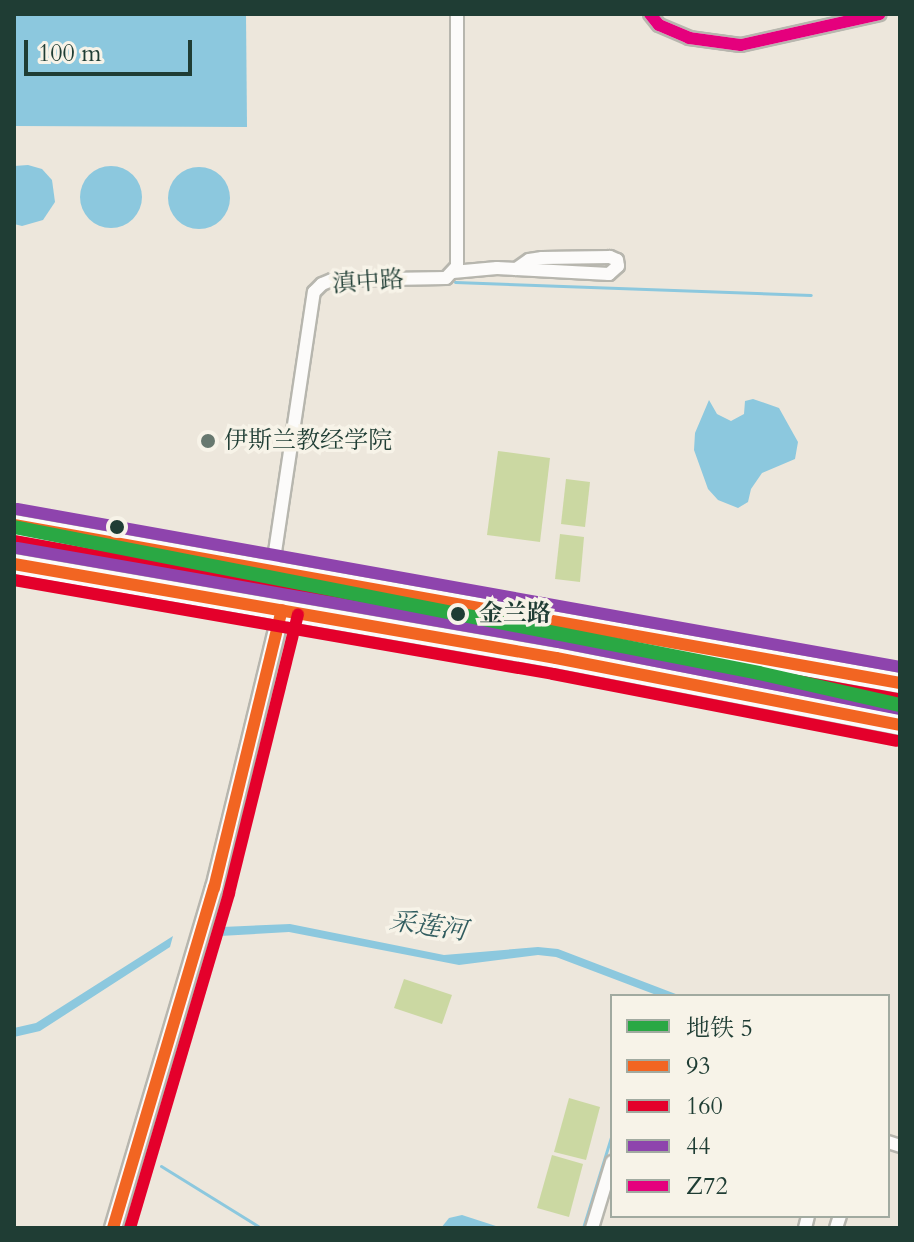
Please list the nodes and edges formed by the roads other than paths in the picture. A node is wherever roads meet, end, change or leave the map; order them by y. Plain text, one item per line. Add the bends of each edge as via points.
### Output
1 (650, 14) edge
2 (880, 14) edge
3 (457, 17) edge
4 (516, 269) junction
5 (453, 272) junction
6 (14, 525) edge
7 (14, 564) edge
8 (272, 572) junction
9 (282, 610) junction
10 (900, 683) edge
11 (900, 725) edge
12 (610, 1169) edge
13 (113, 1228) edge
14 (592, 1228) edge

1 - 2 street via 659,25 689,38 741,45
3 - 5 street via 458,243
4 - 4 street via 609,274 618,266 610,257 542,258
4 - 5 street, 滇中路
5 - 8 street, 滇中路 via 446,278 332,280 314,292
6 - 8 main road
7 - 9 main road
8 - 10 main road
9 - 11 main road
9 - 13 street via 214,888
12 - 14 street

